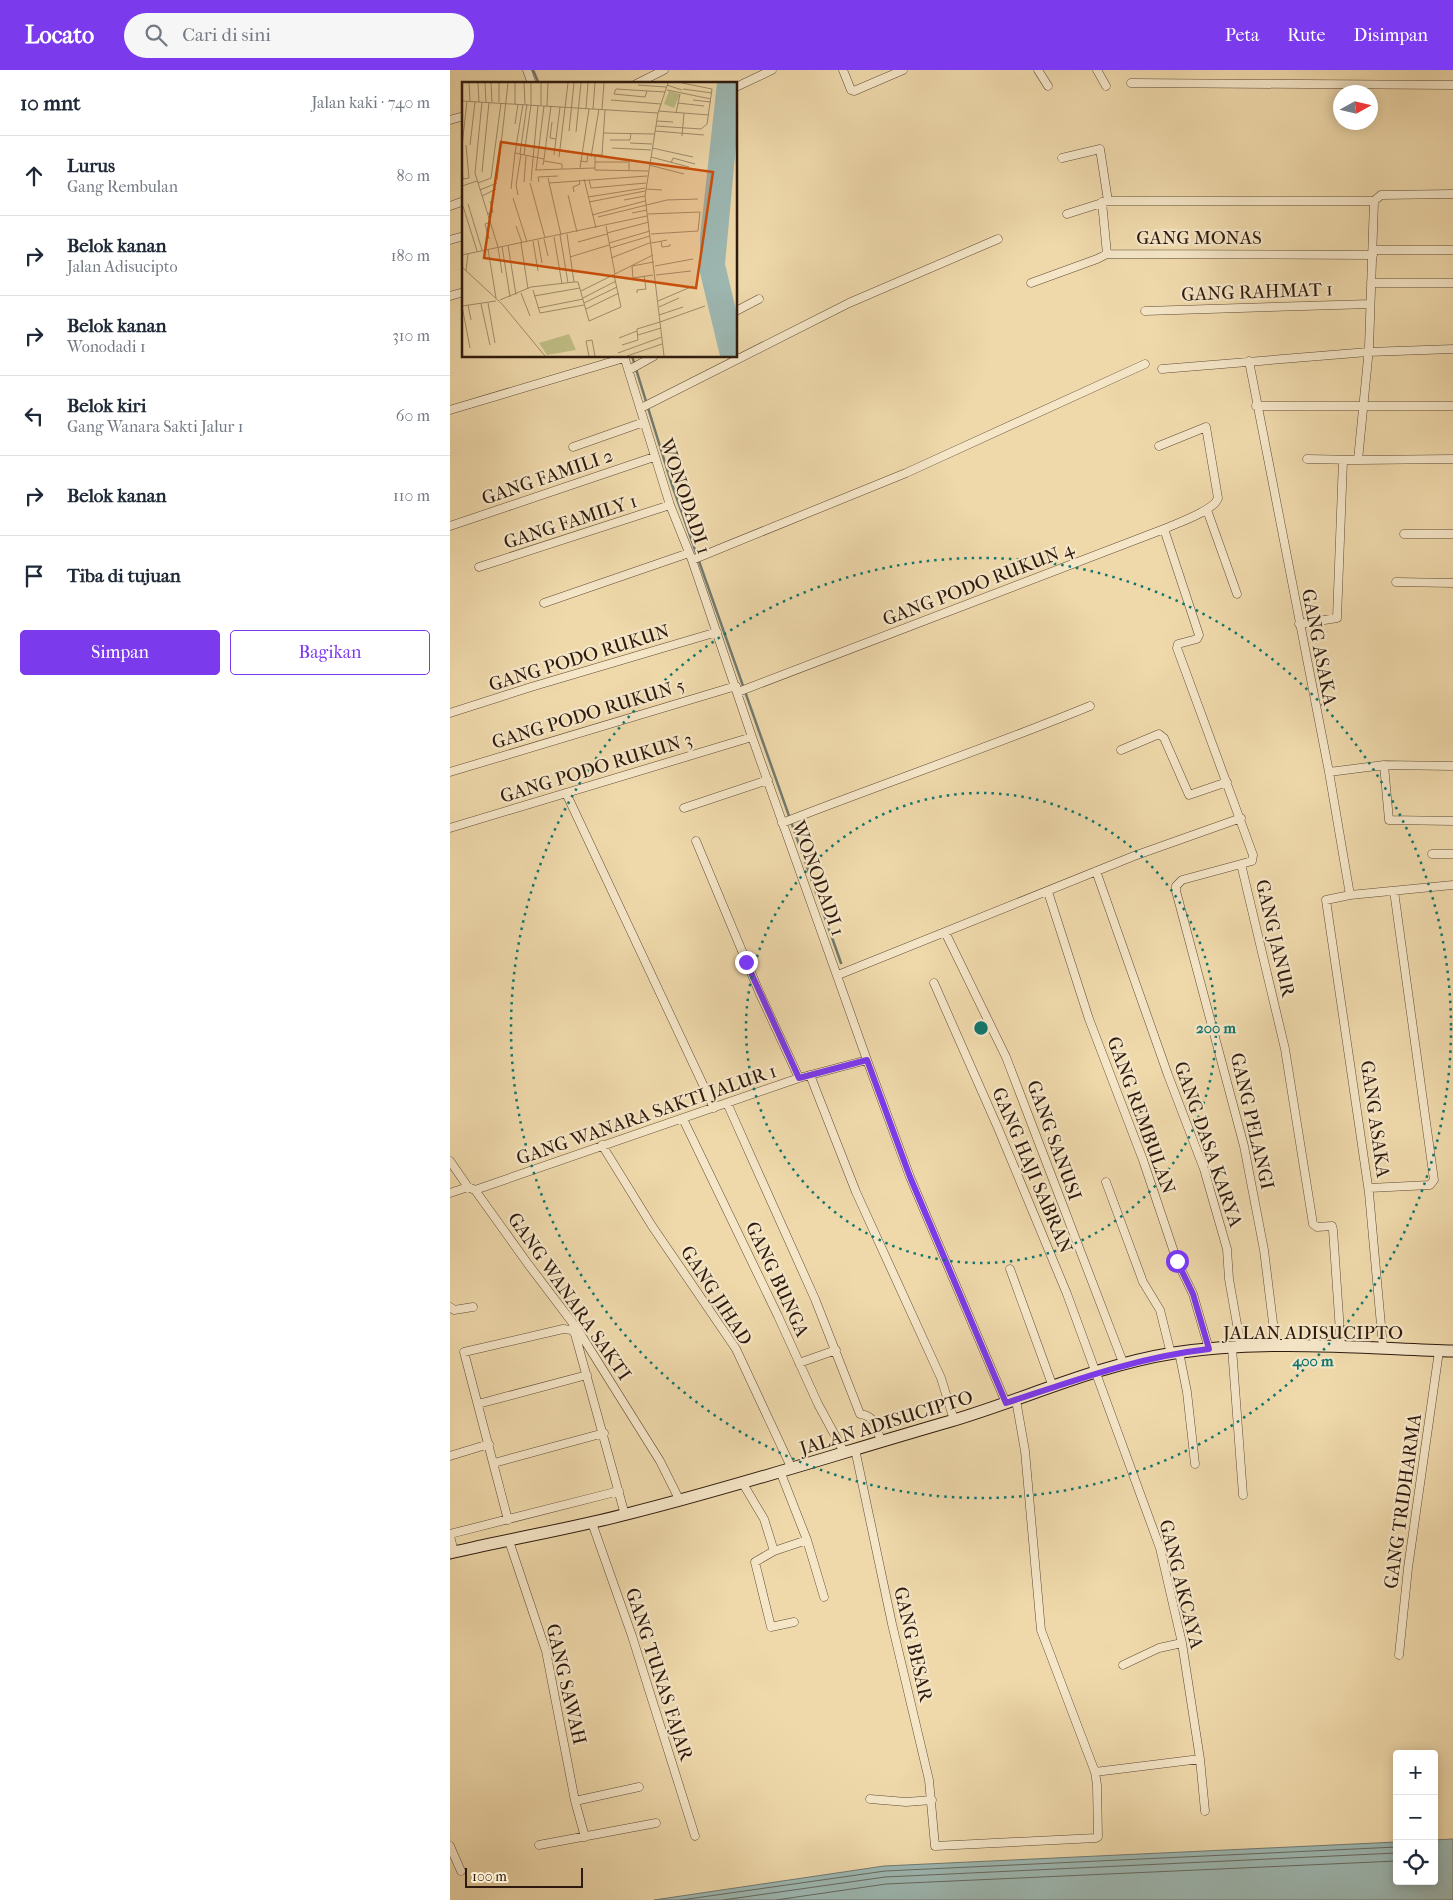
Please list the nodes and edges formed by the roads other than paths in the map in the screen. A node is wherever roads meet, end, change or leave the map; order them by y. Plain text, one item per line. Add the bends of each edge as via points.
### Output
1 (527, 70) edge
2 (664, 70) edge
3 (772, 70) edge
4 (843, 70) edge
5 (903, 70) edge
6 (1038, 70) edge
7 (1096, 70) edge
8 (761, 72) edge
9 (531, 82) edge
10 (640, 82) edge
11 (1131, 84) dead end
12 (1453, 85) edge
13 (738, 86) edge
14 (1048, 86) dead end
15 (1106, 86) dead end
16 (1062, 158) dead end
17 (1453, 194) edge
18 (1105, 201) junction
19 (1374, 201) junction
20 (1067, 214) dead end
21 (998, 239) dead end
22 (1453, 250) edge
23 (1373, 252) junction
24 (1107, 254) junction
25 (1031, 283) dead end
26 (1371, 283) junction
27 (1453, 283) edge
28 (758, 299) dead end
29 (1370, 304) junction
30 (738, 310) edge
31 (1145, 311) dead end
32 (1453, 349) edge
33 (1368, 352) junction
34 (621, 358) edge
35 (625, 358) edge
36 (650, 358) edge
37 (1249, 361) junction
38 (1145, 364) dead end
39 (632, 368) junction
40 (1162, 369) dead end
41 (1256, 406) junction
42 (1362, 406) junction
43 (1453, 406) edge
44 (641, 408) junction
45 (450, 410) edge
46 (644, 422) junction
47 (1159, 446) dead end
48 (573, 447) dead end
49 (654, 457) junction
50 (1307, 459) dead end
51 (1453, 459) edge
52 (1343, 460) junction
53 (1358, 460) junction
54 (670, 505) junction
55 (1207, 510) junction
56 (450, 526) edge
57 (1164, 529) junction
58 (1404, 534) dead end
59 (1453, 534) edge
60 (691, 558) junction
61 (479, 567) dead end
62 (1396, 582) dead end
63 (1453, 583) edge
64 (1237, 594) dead end
65 (544, 603) dead end
66 (1299, 624) junction
67 (717, 632) junction
68 (737, 690) junction
69 (1090, 706) dead end
70 (450, 713) edge
71 (752, 737) junction
72 (1121, 750) dead end
73 (1384, 765) junction
74 (1453, 766) edge
75 (450, 772) edge
76 (1328, 772) junction
77 (768, 780) junction
78 (1227, 782) junction
79 (566, 793) junction
80 (684, 808) dead end
81 (1241, 818) junction
82 (1453, 820) edge
83 (782, 823) junction
84 (450, 828) edge
85 (696, 841) dead end
86 (1432, 854) dead end
87 (1453, 854) edge
88 (1241, 864) junction
89 (1096, 871) junction
90 (1453, 884) edge
91 (1394, 891) junction
92 (1048, 892) junction
93 (1350, 895) junction
94 (945, 932) junction
95 (838, 975) junction
96 (934, 983) dead end
97 (867, 1060) junction
98 (810, 1075) junction
99 (799, 1078) junction
100 (727, 1103) junction
101 (714, 1108) junction
102 (683, 1119) junction
103 (602, 1145) junction
104 (450, 1161) edge
105 (1106, 1182) dead end
106 (468, 1186) junction
107 (1368, 1188) junction
108 (476, 1190) junction
109 (450, 1193) edge
110 (1010, 1269) dead end
111 (450, 1307) edge
112 (473, 1307) dead end
113 (1341, 1346) junction
114 (1237, 1347) junction
115 (1276, 1347) junction
116 (1383, 1348) junction
117 (1209, 1349) junction
118 (836, 1350) junction
119 (1439, 1351) junction
120 (1453, 1351) edge
121 (1175, 1353) junction
122 (799, 1363) junction
123 (1124, 1364) junction
124 (1095, 1373) junction
125 (587, 1375) junction
126 (1053, 1387) junction
127 (1011, 1401) junction
128 (478, 1404) junction
129 (954, 1420) junction
130 (604, 1433) junction
131 (881, 1441) junction
132 (489, 1444) junction
133 (849, 1451) junction
134 (450, 1456) edge
135 (494, 1464) junction
136 (1196, 1464) dead end
137 (786, 1470) junction
138 (742, 1482) junction
139 (619, 1491) junction
140 (1243, 1495) dead end
141 (680, 1501) junction
142 (625, 1515) junction
143 (508, 1520) junction
144 (592, 1523) junction
145 (450, 1535) edge
146 (509, 1540) junction
147 (807, 1540) junction
148 (774, 1551) junction
149 (452, 1552) edge
150 (824, 1597) dead end
151 (794, 1622) dead end
152 (1182, 1644) junction
153 (1399, 1655) dead end
154 (1123, 1665) dead end
155 (1200, 1759) junction
156 (1095, 1772) junction
157 (640, 1787) dead end
158 (870, 1799) dead end
159 (932, 1800) junction
160 (576, 1801) junction
161 (1205, 1811) dead end
162 (656, 1823) dead end
163 (695, 1836) dead end
164 (585, 1838) junction
165 (450, 1846) edge
166 (539, 1846) dead end
167 (935, 1847) joint
168 (462, 1871) dead end

1 - 9 street
2 - 10 street
3 - 8 street
4 - 5 street via 854,91
6 - 14 street
7 - 15 street
8 - 13 street
11 - 12 street
16 - 18 street via 1100,149
17 - 19 street via 1382,195
18 - 19 street
18 - 20 street
18 - 24 street
19 - 23 street
21 - 44 street via 849,303
22 - 23 street, GANG MONAS
23 - 24 street, GANG MONAS
23 - 26 street
24 - 25 street, GANG MONAS
26 - 27 street
26 - 29 street
28 - 30 street
29 - 31 street, GANG RAHMAT 1
29 - 33 street
32 - 33 street
33 - 37 street
33 - 42 street
34 - 45 street
35 - 39 street, WONODADI 1
36 - 39 street
37 - 40 street
37 - 41 street, GANG ASAKA
38 - 60 street via 906,473
39 - 44 street, WONODADI 1
41 - 42 street
41 - 66 street, GANG ASAKA
42 - 43 street
42 - 53 street
44 - 46 street, WONODADI 1
46 - 48 street
46 - 49 street, WONODADI 1
47 - 55 street via 1206,428 1218,498
49 - 54 street, WONODADI 1
49 - 56 street, GANG FAMILI 2
50 - 52 street
51 - 53 street
52 - 53 street
52 - 66 street via 1337,618
54 - 60 street, WONODADI 1
54 - 61 street, GANG FAMILY 1
55 - 57 street, GANG PODO RUKUN 4
55 - 64 street
57 - 68 street, GANG PODO RUKUN 4
57 - 78 street, GANG JANUR via 1199,635 1178,644 1177,648
58 - 59 street
60 - 65 street
60 - 67 street, WONODADI 1
62 - 63 street
66 - 76 street, GANG ASAKA
67 - 68 street, WONODADI 1
67 - 70 street, GANG PODO RUKUN
68 - 71 street, WONODADI 1
68 - 75 street, GANG PODO RUKUN 5
69 - 83 street
71 - 77 street, WONODADI 1
71 - 79 street, GANG PODO RUKUN 3
72 - 78 street via 1159,734 1164,738 1189,795
73 - 74 street
73 - 76 street
73 - 82 street via 1389,820
76 - 93 street, GANG ASAKA
77 - 80 street
77 - 83 street, WONODADI 1
78 - 81 street, GANG JANUR
79 - 84 street, GANG PODO RUKUN 3
79 - 101 street
81 - 88 street, GANG JANUR via 1253,856 1252,861
81 - 89 street
83 - 95 street, WONODADI 1
85 - 99 street
86 - 87 street
88 - 113 street, GANG JANUR via 1285,1049 1313,1224 1317,1227 1332,1226 1333,1230
88 - 115 street, GANG PELANGI via 1182,880 1176,891 1244,1146 1264,1250
89 - 92 street
89 - 114 street, GANG DASA KARYA via 1204,1169 1227,1249
90 - 91 street
91 - 93 street
91 - 107 street via 1434,1180 1430,1185
92 - 94 street
92 - 117 street, GANG REMBULAN via 1089,1019 1143,1160 1177,1261 1193,1294
93 - 107 street, GANG ASAKA via 1328,898 1326,903
94 - 95 street
94 - 123 street, GANG SANUSI via 1006,1057
95 - 97 street, WONODADI 1
96 - 124 street, GANG HAJI SABRAN via 1068,1294
97 - 98 street, GANG WANARA SAKTI JALUR 1
97 - 127 street, WONODADI 1 via 910,1177
98 - 99 street, GANG WANARA SAKTI JALUR 1
98 - 129 street via 858,1195 941,1378
99 - 100 street, GANG WANARA SAKTI JALUR 1
100 - 101 street, GANG WANARA SAKTI JALUR 1
100 - 118 street
101 - 102 street, GANG WANARA SAKTI JALUR 1
102 - 103 street, GANG WANARA SAKTI JALUR 1
102 - 122 street, GANG BUNGA
103 - 108 street, GANG WANARA SAKTI JALUR 1
103 - 137 street, GANG JIHAD via 652,1226 736,1349
104 - 106 street
105 - 121 street via 1143,1282 1160,1310
106 - 108 street
106 - 109 street
107 - 116 street, GANG ASAKA
108 - 141 street, GANG WANARA SAKTI via 578,1330 660,1460
110 - 126 street
111 - 112 street via 454,1310
113 - 115 main road, JALAN ADISUCIPTO
113 - 116 main road, JALAN ADISUCIPTO
114 - 115 main road, JALAN ADISUCIPTO
114 - 117 main road, JALAN ADISUCIPTO
114 - 140 street, GANG DASA KARYA
116 - 119 main road, JALAN ADISUCIPTO
117 - 121 main road, JALAN ADISUCIPTO
118 - 122 street
118 - 131 street via 860,1414 874,1420
119 - 120 main road, JALAN ADISUCIPTO
119 - 153 street, GANG TRIDHARMA
121 - 123 main road, JALAN ADISUCIPTO
121 - 136 street via 1187,1392
122 - 133 street, GANG BUNGA
123 - 124 main road, JALAN ADISUCIPTO
124 - 126 main road, JALAN ADISUCIPTO
124 - 152 street, GANG AKCAYA via 1160,1548
125 - 128 street
125 - 128 street via 573,1332 567,1329 465,1351
125 - 130 street
126 - 127 main road, JALAN ADISUCIPTO
127 - 129 main road, JALAN ADISUCIPTO
127 - 156 street, WONODADI 1 via 1025,1451 1041,1630
128 - 132 street
129 - 131 main road, JALAN ADISUCIPTO
130 - 135 street
130 - 139 street
131 - 133 main road, JALAN ADISUCIPTO
132 - 134 street
132 - 135 street
133 - 137 main road, JALAN ADISUCIPTO
133 - 159 street, GANG BESAR
135 - 143 street
137 - 138 main road, JALAN ADISUCIPTO
137 - 147 street, GANG JIHAD
138 - 141 main road, JALAN ADISUCIPTO
138 - 148 street via 764,1519
139 - 142 street
139 - 143 street
141 - 142 main road, JALAN ADISUCIPTO
142 - 144 main road, JALAN ADISUCIPTO
143 - 145 street
144 - 146 main road, JALAN ADISUCIPTO
144 - 163 street, GANG TUNAS FAJAR via 632,1636
145 - 149 street
146 - 149 main road, JALAN ADISUCIPTO
146 - 160 street, GANG SAWAH via 546,1651
147 - 148 street
147 - 150 street, GANG JIHAD
148 - 151 street via 755,1562 772,1627
152 - 154 street via 1158,1648
152 - 155 street, GANG AKCAYA
155 - 156 street
155 - 161 street, GANG AKCAYA
156 - 167 street, WONODADI 1 via 1098,1837
157 - 160 street
158 - 159 street
159 - 167 street, GANG BESAR
160 - 164 street, GANG SAWAH
162 - 164 street
164 - 166 street
165 - 168 street

